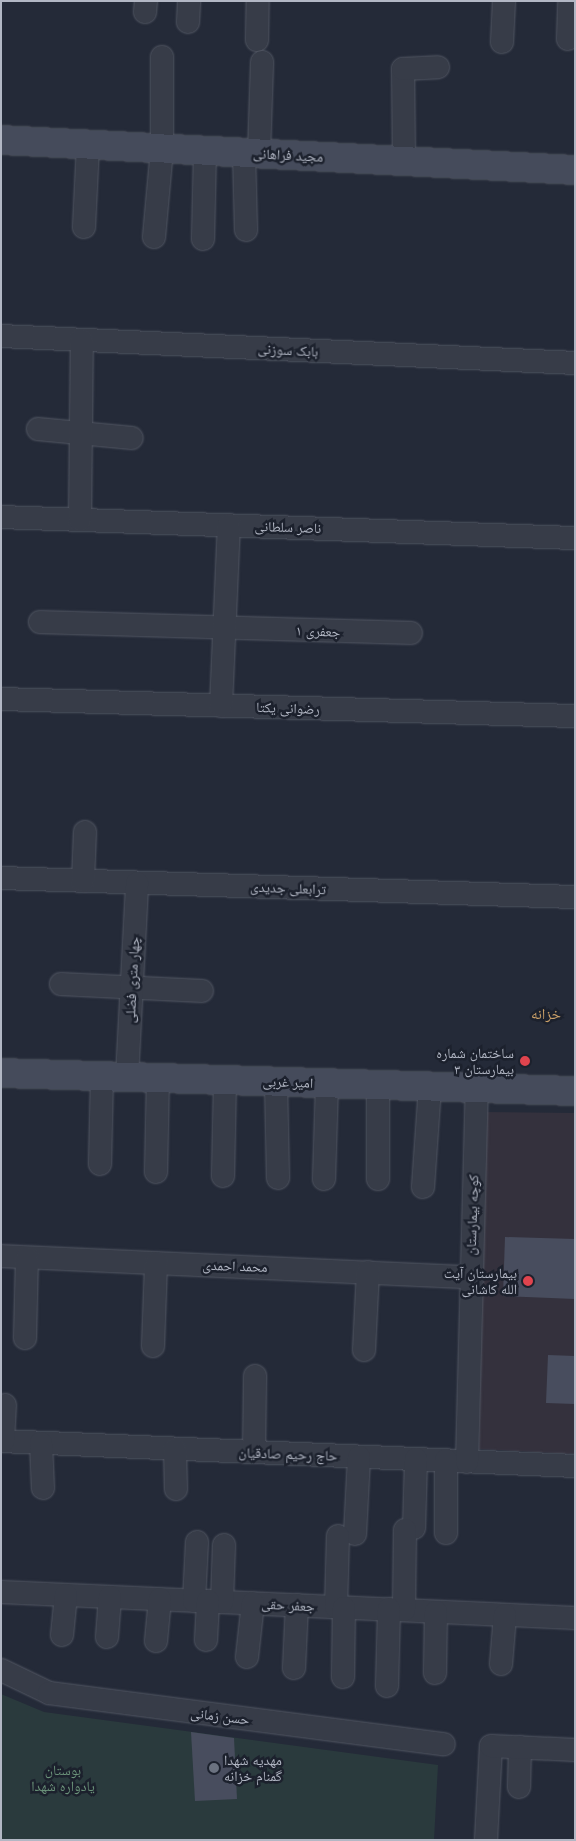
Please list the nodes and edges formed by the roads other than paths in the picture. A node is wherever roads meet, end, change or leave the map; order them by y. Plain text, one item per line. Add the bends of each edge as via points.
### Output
1 (258, 1) edge
2 (504, 1) edge
3 (569, 1) edge
4 (568, 38) dead end
5 (257, 40) dead end
6 (502, 42) dead end
7 (162, 57) dead end
8 (262, 62) dead end
9 (438, 67) dead end
10 (1, 140) edge
11 (88, 145) junction
12 (162, 149) junction
13 (205, 151) junction
14 (252, 153) junction
15 (404, 161) junction
16 (575, 170) edge
17 (84, 228) dead end
18 (246, 230) dead end
19 (154, 237) dead end
20 (202, 239) dead end
21 (1, 336) edge
22 (82, 340) junction
23 (575, 363) edge
24 (38, 429) dead end
25 (81, 433) junction
26 (132, 438) dead end
27 (1, 517) edge
28 (80, 520) junction
29 (229, 525) junction
30 (575, 538) edge
31 (40, 622) dead end
32 (225, 628) junction
33 (411, 633) dead end
34 (1, 699) edge
35 (221, 706) junction
36 (575, 716) edge
37 (85, 832) dead end
38 (1, 878) edge
39 (83, 881) junction
40 (137, 883) junction
41 (575, 897) edge
42 (60, 984) dead end
43 (132, 987) junction
44 (202, 991) dead end
45 (1, 1073) edge
46 (115, 1077) junction
47 (158, 1078) junction
48 (225, 1080) junction
49 (276, 1082) junction
50 (327, 1084) junction
51 (378, 1085) junction
52 (430, 1086) junction
53 (477, 1088) junction
54 (575, 1091) edge
55 (100, 1164) dead end
56 (156, 1172) dead end
57 (223, 1176) dead end
58 (278, 1178) dead end
59 (324, 1179) dead end
60 (378, 1179) dead end
61 (423, 1187) dead end
62 (1, 1256) edge
63 (27, 1258) junction
64 (156, 1263) junction
65 (368, 1272) junction
66 (469, 1277) junction
67 (25, 1338) dead end
68 (153, 1346) dead end
69 (364, 1350) dead end
70 (255, 1376) dead end
71 (4, 1405) dead end
72 (2, 1441) edge
73 (41, 1443) junction
74 (175, 1449) junction
75 (254, 1452) junction
76 (359, 1457) junction
77 (416, 1459) junction
78 (457, 1461) junction
79 (575, 1466) edge
80 (43, 1488) dead end
81 (176, 1489) dead end
82 (446, 1533) dead end
83 (197, 1542) dead end
84 (224, 1545) dead end
85 (1, 1592) edge
86 (66, 1595) junction
87 (110, 1597) junction
88 (160, 1599) junction
89 (208, 1601) junction
90 (253, 1603) junction
91 (297, 1605) junction
92 (340, 1607) junction
93 (396, 1610) junction
94 (436, 1612) junction
95 (505, 1614) junction
96 (575, 1618) edge
97 (62, 1635) dead end
98 (107, 1637) dead end
99 (206, 1640) dead end
100 (156, 1641) dead end
101 (247, 1657) dead end
102 (501, 1664) dead end
103 (294, 1668) dead end
104 (1, 1670) edge
105 (435, 1672) dead end
106 (343, 1677) dead end
107 (387, 1686) dead end
108 (444, 1744) dead end
109 (520, 1747) junction
110 (575, 1750) edge
111 (519, 1787) dead end
112 (486, 1840) edge

1 - 5 street
2 - 6 street
3 - 4 street
7 - 12 street
8 - 14 street
9 - 15 street via 403,69
10 - 11 street, مجید فراهانی
11 - 12 street, مجید فراهانی
11 - 17 street
12 - 13 street, مجید فراهانی
12 - 19 street
13 - 14 street, مجید فراهانی
13 - 20 street
14 - 15 street, مجید فراهانی
14 - 18 street
15 - 16 street, مجید فراهانی
21 - 22 street, بابک سوزنی
22 - 23 street, بابک سوزنی
22 - 25 street
24 - 25 street
25 - 26 street
25 - 28 street
27 - 28 street, ناصر سلطانی
28 - 29 street, ناصر سلطانی
29 - 30 street, ناصر سلطانی
29 - 32 street
31 - 32 street, جعفری ۱
32 - 33 street, جعفری ۱
32 - 35 street
34 - 35 street, رضوانی یکتا
35 - 36 street, رضوانی یکتا
37 - 39 street
38 - 39 street, ترابعلی جدیدی
39 - 40 street, ترابعلی جدیدی
40 - 41 street, ترابعلی جدیدی
40 - 43 street, چهار متری فضلی
42 - 43 street
43 - 44 street
43 - 46 street, چهار متری فضلی
45 - 46 street, امیر غربی
46 - 47 street, امیر غربی
46 - 55 street, چهار متری فضلی
47 - 48 street, امیر غربی
47 - 56 street
48 - 49 street, امیر غربی
48 - 57 street
49 - 50 street, امیر غربی
49 - 58 street
50 - 51 street, امیر غربی
50 - 59 street
51 - 52 street, امیر غربی
51 - 60 street
52 - 53 street, امیر غربی
52 - 61 street
53 - 54 street, امیر غربی
53 - 66 street, کوچه بیمارستان
62 - 63 street, محمد احمدی
63 - 64 street, محمد احمدی
63 - 67 street
64 - 65 street, محمد احمدی
64 - 68 street
65 - 66 street, محمد احمدی
65 - 69 street
66 - 78 street, کوچه بیمارستان
70 - 75 street
71 - 72 street
72 - 73 street, حاج رحیم صادقیان
73 - 74 street, حاج رحیم صادقیان
73 - 80 street
74 - 75 street, حاج رحیم صادقیان
74 - 81 street
75 - 76 street, حاج رحیم صادقیان
76 - 77 street, حاج رحیم صادقیان
76 - 92 street via 346,1535
77 - 78 street, حاج رحیم صادقیان
77 - 93 street
78 - 79 street, حاج رحیم صادقیان
78 - 82 street, کوچه بیمارستان
83 - 89 street
84 - 89 street
85 - 86 street, جعفر حقی
86 - 87 street, جعفر حقی
86 - 97 street
87 - 88 street, جعفر حقی
87 - 98 street
88 - 89 street, جعفر حقی
88 - 100 street
89 - 90 street, جعفر حقی
89 - 99 street
90 - 91 street, جعفر حقی
90 - 101 street
91 - 92 street, جعفر حقی
91 - 103 street
92 - 93 street, جعفر حقی
92 - 106 street
93 - 94 street, جعفر حقی
93 - 107 street
94 - 95 street, جعفر حقی
94 - 105 street
95 - 96 street, جعفر حقی
95 - 102 street
104 - 108 street, حسن زمانی via 50,1693
109 - 110 street
109 - 111 street
109 - 112 street via 491,1746

